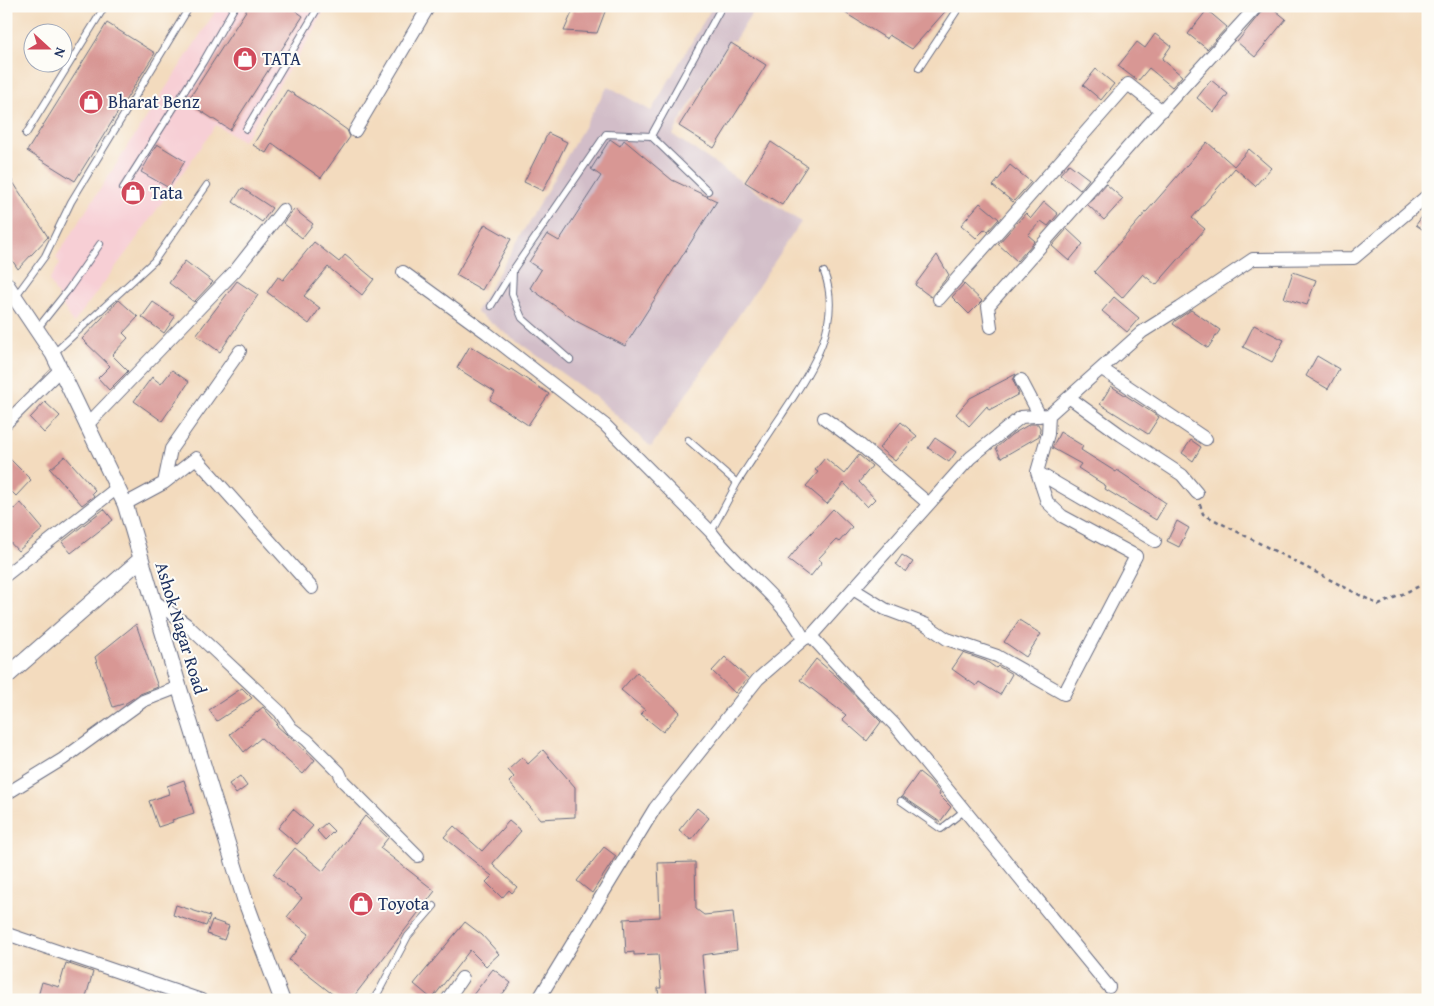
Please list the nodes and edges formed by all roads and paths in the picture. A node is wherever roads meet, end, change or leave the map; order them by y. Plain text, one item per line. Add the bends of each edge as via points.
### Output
1 (105, 6) edge
2 (177, 6) edge
3 (235, 6) edge
4 (319, 6) edge
5 (429, 6) edge
6 (722, 6) edge
7 (960, 6) edge
8 (1257, 6) edge
9 (189, 9) edge
10 (919, 68) dead end
11 (1162, 111) junction
12 (246, 129) dead end
13 (356, 132) dead end
14 (26, 134) dead end
15 (651, 136) junction
16 (207, 185) dead end
17 (122, 188) dead end
18 (708, 191) dead end
19 (1428, 194) edge
20 (283, 210) dead end
21 (100, 244) dead end
22 (514, 270) junction
23 (403, 272) dead end
24 (824, 272) dead end
25 (6, 284) edge
26 (15, 298) junction
27 (939, 299) dead end
28 (491, 306) dead end
29 (991, 327) dead end
30 (37, 329) junction
31 (240, 351) dead end
32 (53, 354) junction
33 (570, 360) dead end
34 (1102, 369) junction
35 (60, 370) junction
36 (1020, 380) dead end
37 (1070, 398) junction
38 (1045, 415) junction
39 (824, 418) dead end
40 (6, 424) edge
41 (86, 426) junction
42 (1206, 439) dead end
43 (688, 440) dead end
44 (1036, 472) junction
45 (164, 483) junction
46 (737, 483) junction
47 (116, 488) junction
48 (1197, 493) joint
49 (125, 504) junction
50 (929, 504) junction
51 (711, 532) junction
52 (1155, 541) dead end
53 (140, 560) junction
54 (6, 576) edge
55 (1428, 582) edge
56 (312, 588) dead end
57 (853, 589) junction
58 (153, 600) junction
59 (807, 638) junction
60 (6, 677) edge
61 (179, 687) junction
62 (6, 794) edge
63 (901, 801) dead end
64 (965, 810) junction
65 (418, 856) dead end
66 (434, 906) dead end
67 (7, 934) edge
68 (462, 978) dead end
69 (1109, 987) dead end
70 (540, 999) edge
71 (201, 1000) edge
72 (282, 1000) edge
73 (373, 1000) edge
74 (447, 1000) edge

1 - 14 lane
2 - 9 lane
3 - 17 lane
4 - 12 lane
5 - 13 street
6 - 15 lane
7 - 10 lane
8 - 11 street
9 - 26 lane via 71,202 45,256
11 - 27 street via 1128,84
11 - 29 street via 988,306
15 - 18 lane
15 - 22 lane via 606,134
16 - 32 lane via 154,261
19 - 34 street via 1354,258 1253,259 1142,332
20 - 41 street via 235,271
21 - 30 lane
22 - 28 lane
22 - 33 lane via 512,294 522,318
23 - 51 street via 605,425
24 - 46 lane via 830,288 830,314 824,341 808,375
25 - 26 street, Ashok Nagar Road
26 - 30 street, Ashok Nagar Road
30 - 32 street, Ashok Nagar Road
31 - 45 street via 171,449
32 - 35 street, Ashok Nagar Road
34 - 37 street
34 - 42 street
35 - 40 street
35 - 41 street, Ashok Nagar Road
36 - 38 street
37 - 38 street
37 - 48 street via 1182,475
38 - 44 street via 1048,434
38 - 50 street via 1021,417 970,458
39 - 50 street
41 - 47 street, Ashok Nagar Road
43 - 46 lane
44 - 52 street
44 - 57 street via 1047,502 1062,516 1136,556 1064,694 997,656 947,639 925,624 885,609
45 - 49 street
45 - 56 street via 196,458
46 - 51 lane
47 - 49 street, Ashok Nagar Road
47 - 54 street
48 - 55 path via 1203,514 1379,605
49 - 53 street, Ashok Nagar Road
50 - 57 street
51 - 59 street
53 - 58 street, Ashok Nagar Road
53 - 60 street
57 - 59 street
58 - 61 street, Ashok Nagar Road
58 - 65 street via 186,624 280,712 291,728 339,772 343,780
59 - 64 street via 894,724
59 - 70 street via 758,679 655,808
61 - 62 street via 143,701 63,759
61 - 72 street, Ashok Nagar Road via 245,900
63 - 64 lane via 941,829
64 - 69 street
66 - 73 lane via 408,936
67 - 71 street
68 - 74 street

